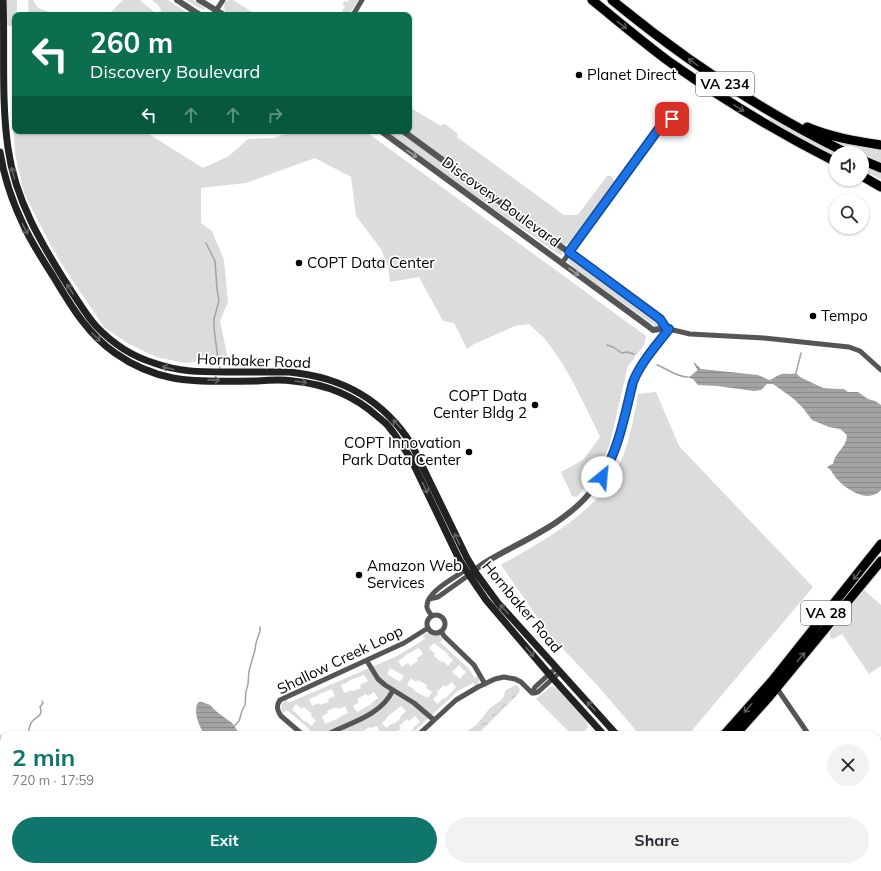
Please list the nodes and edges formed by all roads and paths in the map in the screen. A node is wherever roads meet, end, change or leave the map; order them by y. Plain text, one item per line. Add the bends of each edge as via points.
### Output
1 (3, 0) edge
2 (177, 0) edge
3 (199, 0) edge
4 (223, 0) edge
5 (362, 0) edge
6 (592, 0) edge
7 (612, 0) edge
8 (195, 12) edge
9 (213, 12) edge
10 (215, 12) edge
11 (355, 12) edge
12 (2, 34) edge
13 (760, 106) junction
14 (672, 119) dead end
15 (384, 134) edge
16 (407, 134) edge
17 (881, 145) edge
18 (833, 146) edge
19 (0, 152) edge
20 (829, 158) edge
21 (869, 163) edge
22 (881, 168) edge
23 (869, 178) edge
24 (869, 179) edge
25 (881, 182) edge
26 (881, 187) edge
27 (569, 252) junction
28 (562, 263) junction
29 (667, 329) junction
30 (881, 370) edge
31 (263, 372) junction
32 (262, 380) junction
33 (881, 544) edge
34 (881, 561) edge
35 (470, 571) junction
36 (432, 616) junction
37 (428, 628) junction
38 (441, 631) junction
39 (367, 661) junction
40 (558, 670) junction
41 (551, 676) junction
42 (485, 684) junction
43 (774, 684) junction
44 (393, 690) junction
45 (434, 720) junction
46 (298, 731) edge
47 (334, 731) edge
48 (422, 731) edge
49 (600, 731) edge
50 (613, 731) edge
51 (728, 731) edge
52 (738, 731) edge
53 (806, 731) edge

1 - 12 main road, Hornbaker Road
2 - 8 street
3 - 9 street
4 - 10 street
5 - 11 street
6 -> 20 highway, VA 234 via 654,50 712,91
13 -> 7 highway, VA 234 via 680,53
31 -> 12 main road, Hornbaker Road via 175,370 138,357 117,344 90,318 44,247 22,203 5,130
13 - 17 highway via 821,132
13 - 18 highway, VA 234
14 - 27 street via 660,127
15 -> 28 street, Discovery Boulevard
16 - 27 street, Discovery Boulevard
19 -> 32 main road, Hornbaker Road via 12,199 29,237 83,324 103,345 132,364 171,378
21 - 22 highway
23 - 25 highway
24 - 26 highway
27 - 28 street
27 - 29 street, Discovery Boulevard via 660,319
28 -> 29 street, Discovery Boulevard via 653,330
29 - 30 street, Discovery Boulevard via 690,334 849,346 860,351
29 - 35 street via 638,370 617,443 607,467 594,488 566,516
31 - 32 main road
35 -> 31 main road, Hornbaker Road via 412,445 387,414 360,393 334,381 304,373
32 -> 35 main road, Hornbaker Road via 293,380 320,385 342,393 372,411 402,444
33 -> 43 highway, VA 28
43 -> 34 highway, VA 28
35 - 36 street via 433,592 427,605
40 -> 35 main road, Hornbaker Road
35 -> 41 main road, Hornbaker Road via 486,600
36 - 37 street via 428,620
36 - 38 street via 442,618 444,625
37 - 38 street via 434,633
37 - 39 street, Shallow Creek Loop
38 - 42 street via 474,665
39 - 44 street via 378,679
39 - 46 street, Shallow Creek Loop via 280,700 277,705 278,712
40 - 41 street
50 -> 40 main road, Hornbaker Road
41 - 42 street via 535,687 532,693 521,682 504,677
41 - 49 main road, Hornbaker Road
42 - 45 street via 456,700
43 -> 51 highway, VA 28
43 - 52 highway, VA 28
43 - 53 street
44 - 45 street
44 - 47 street via 388,700 374,711
45 - 48 street

